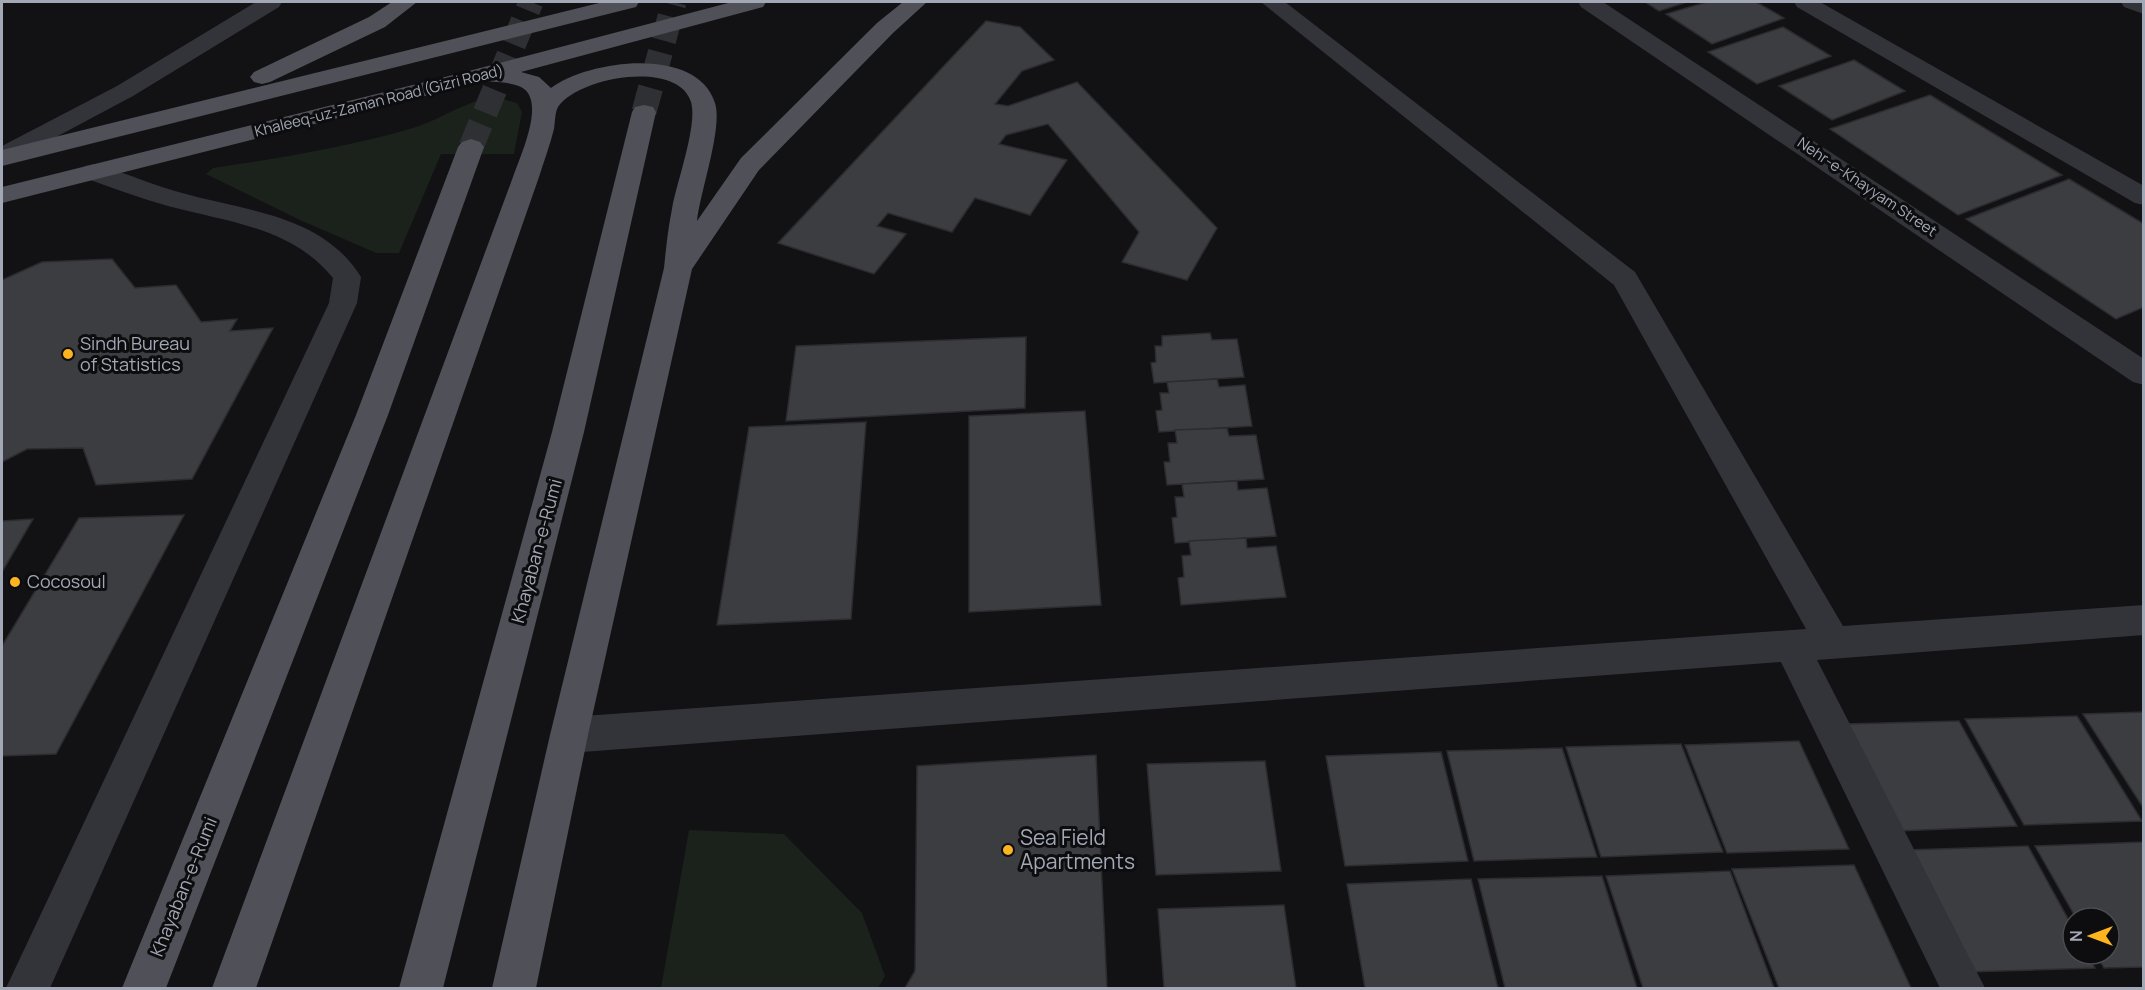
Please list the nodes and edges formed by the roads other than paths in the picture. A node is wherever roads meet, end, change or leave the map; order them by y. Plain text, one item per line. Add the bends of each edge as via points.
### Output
1 (271, 2) edge
2 (406, 2) edge
3 (628, 2) edge
4 (755, 2) edge
5 (915, 2) edge
6 (1272, 2) edge
7 (1589, 2) edge
8 (1805, 2) edge
9 (2132, 2) edge
10 (2144, 7) edge
11 (484, 74) junction
12 (547, 105) junction
13 (645, 112) tunnel mouth
14 (169, 115) junction
15 (471, 147) tunnel mouth
16 (2, 157) edge
17 (94, 172) junction
18 (2, 195) edge
19 (2144, 198) edge
20 (678, 268) junction
21 (2144, 374) edge
22 (2144, 620) edge
23 (1833, 642) junction
24 (1791, 645) junction
25 (569, 735) junction
26 (28, 988) edge
27 (144, 988) edge
28 (234, 988) edge
29 (421, 988) edge
30 (514, 988) edge
31 (1963, 988) edge

1 - 16 street via 124,92
2 - 14 main road via 377,22 288,66
3 - 14 main road, Khaleeq-uz-Zaman Road (Gizri Road)
4 - 11 main road, Khaleeq-uz-Zaman Road (Gizri Road)
5 - 20 main road via 750,164
6 - 23 street via 1625,279
7 - 21 street, Nehr-e-Khayyam Street
8 - 19 street
9 - 10 street
11 - 12 main road via 512,75 533,82
11 - 17 main road, Khaleeq-uz-Zaman Road (Gizri Road)
12 - 20 main road via 571,85 608,72 663,72 691,85 704,102 704,118 685,209
12 - 28 main road via 526,177
13 - 29 main road, Khayaban-e-Rumi via 565,443
14 - 16 main road, Khaleeq-uz-Zaman Road (Gizri Road)
15 - 27 main road, Khayaban-e-Rumi via 372,415
17 - 18 main road, Khaleeq-uz-Zaman Road (Gizri Road)
17 - 26 street via 177,200 269,223 308,240 339,265 347,277 343,303
20 - 25 main road
22 - 23 street
23 - 24 street
24 - 25 street
24 - 31 street
25 - 30 main road

